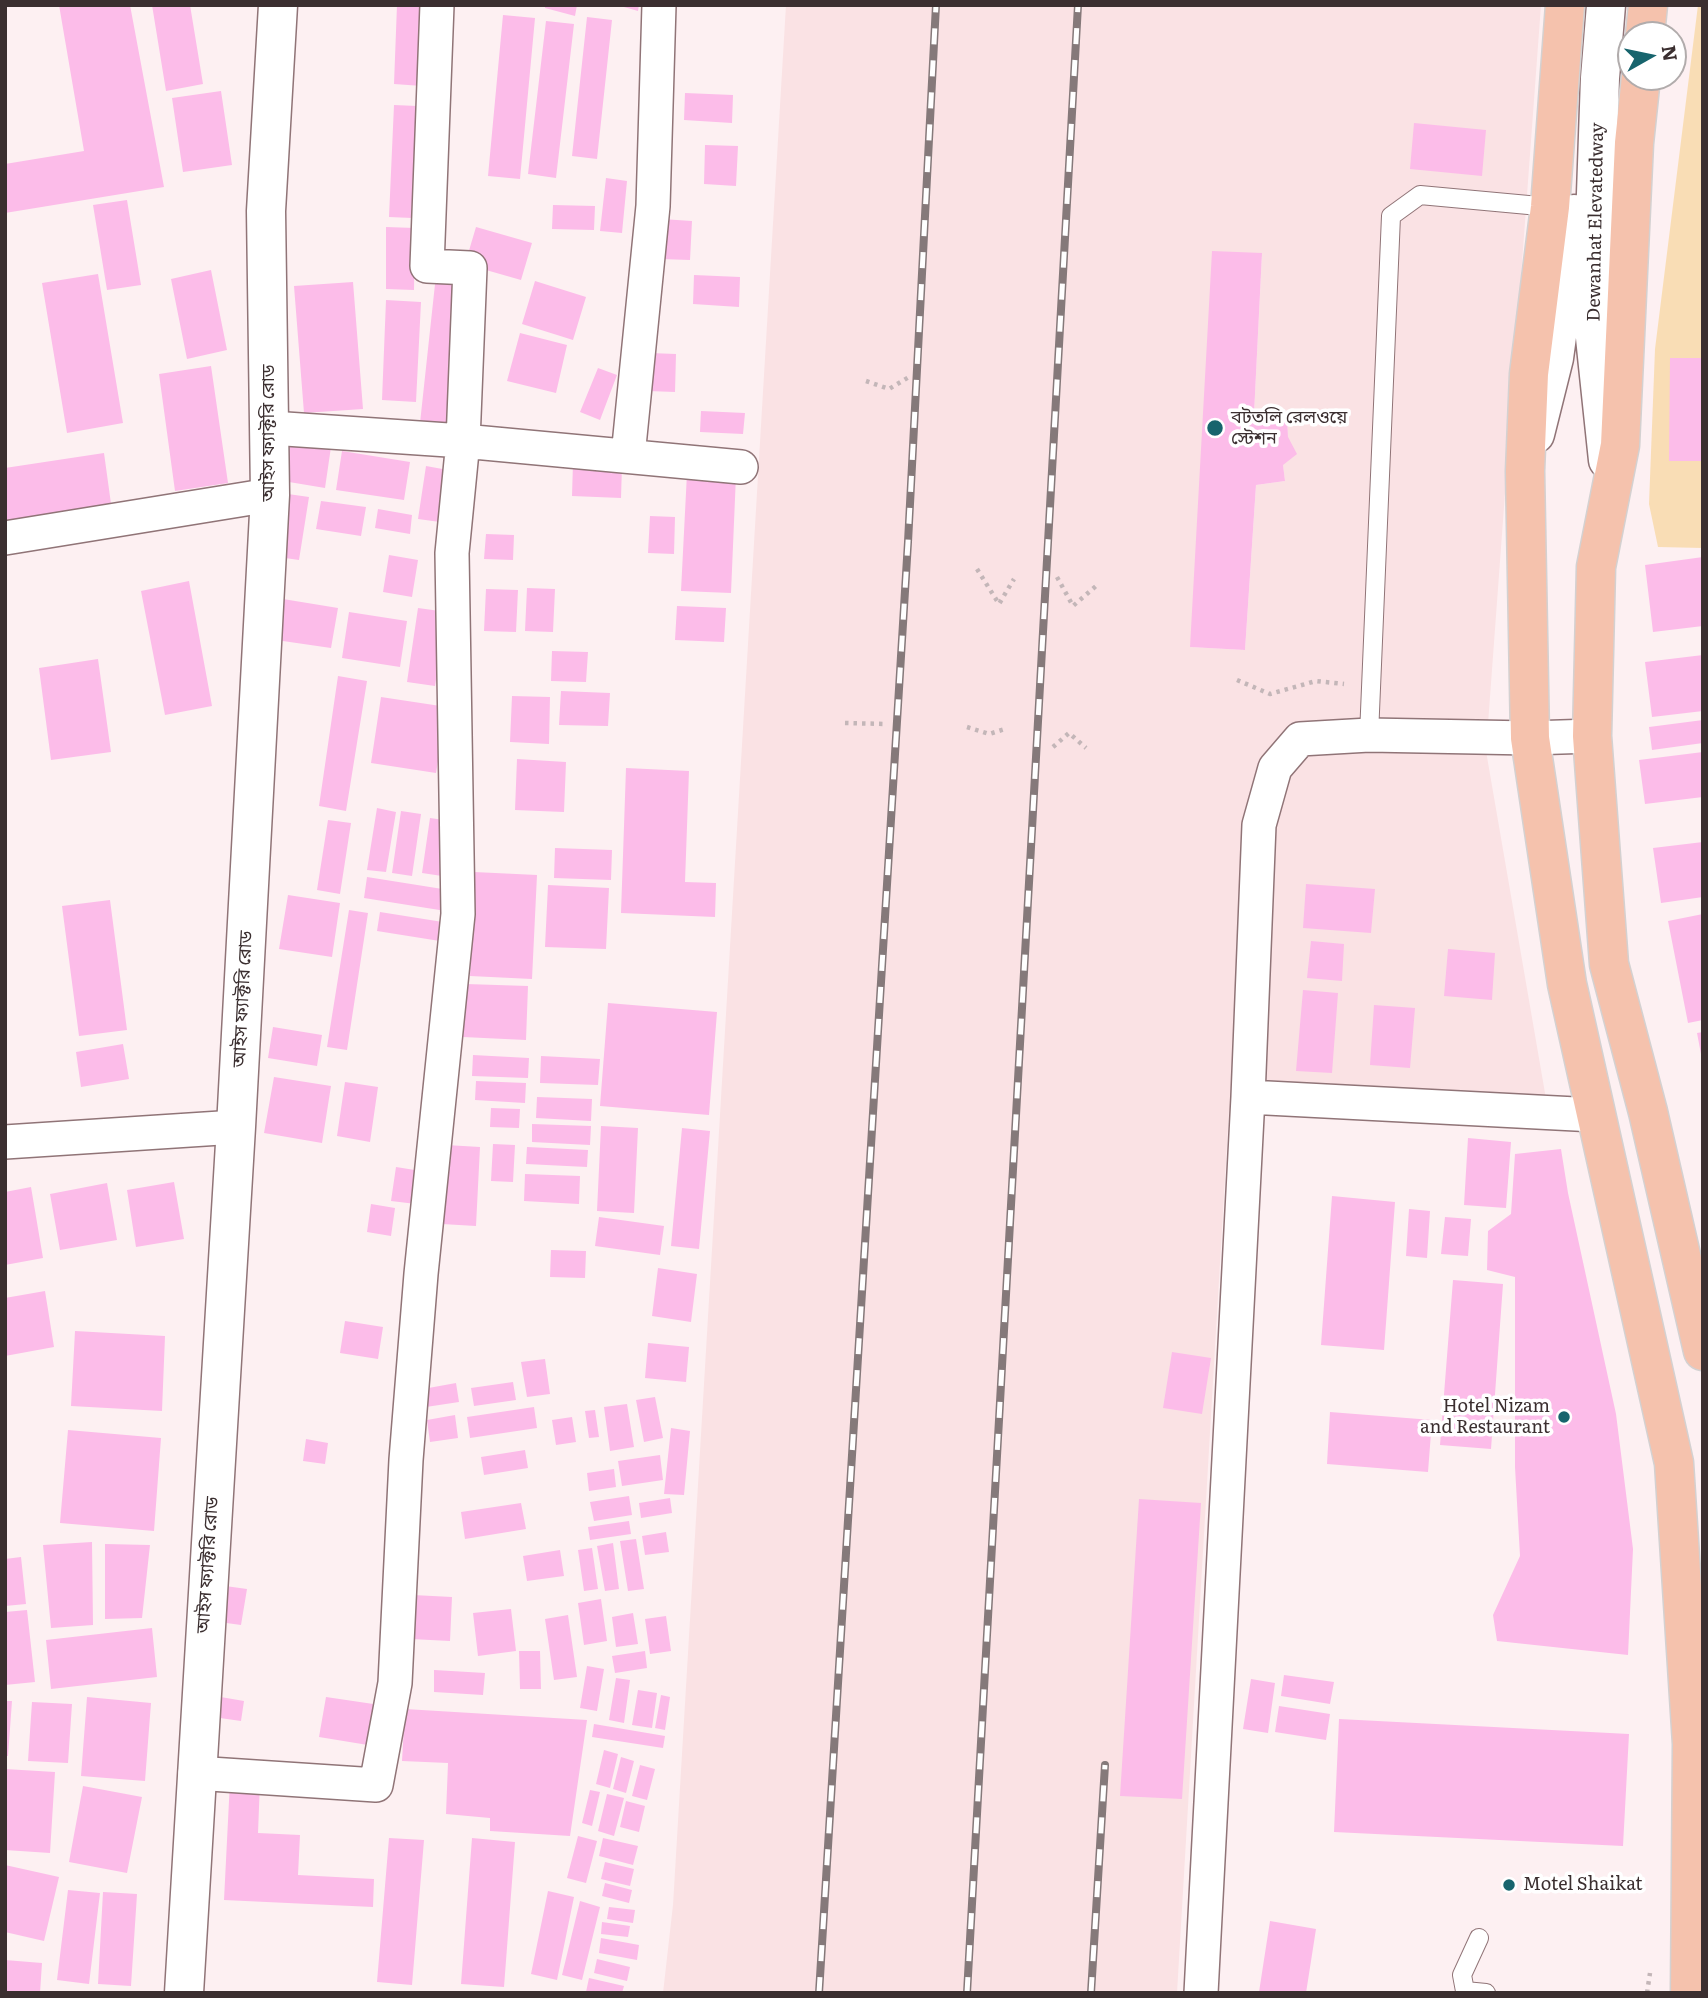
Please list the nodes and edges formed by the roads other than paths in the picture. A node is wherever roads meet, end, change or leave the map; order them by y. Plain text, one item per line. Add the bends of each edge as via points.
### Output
1 (278, 5) edge
2 (437, 5) edge
3 (659, 5) edge
4 (1565, 5) edge
5 (1606, 5) edge
6 (1600, 78) junction
7 (1640, 91) edge
8 (1550, 207) junction
9 (271, 428) junction
10 (463, 441) junction
11 (628, 456) junction
12 (741, 467) dead end
13 (1525, 471) junction
14 (1611, 490) junction
15 (270, 495) junction
16 (5, 538) edge
17 (1369, 734) junction
18 (1592, 736) junction
19 (1530, 738) junction
20 (1248, 1097) junction
21 (1595, 1115) junction
22 (236, 1127) junction
23 (5, 1142) edge
24 (1703, 1351) edge
25 (195, 1773) junction
26 (1479, 1938) dead end
27 (184, 1993) edge
28 (1201, 1993) edge
29 (1486, 1993) edge
30 (1690, 1993) edge

1 - 9 street, আইস ফ্যাক্টরি রোড via 266,211
2 - 10 street via 427,266 470,268
3 - 11 street via 653,206
4 - 8 main road
5 - 6 street, Dewanhat Elevatedway
6 - 13 street, Dewanhat Elevatedway via 1571,228 1555,358
6 - 14 street, Dewanhat Elevatedway via 1592,309
7 - 14 main road via 1620,445
8 - 13 main road via 1529,374
8 - 17 lane via 1420,195 1391,216
9 - 10 street
9 - 15 street, আইস ফ্যাক্টরি রোড
10 - 11 street
10 - 25 street via 452,552 458,914 406,1460 396,1683 376,1786
11 - 12 street
13 - 19 main road
14 - 18 main road via 1596,567
15 - 16 street
15 - 22 street, আইস ফ্যাক্টরি রোড
17 - 19 street
17 - 20 street via 1300,739 1275,768 1259,825
18 - 19 street
18 - 24 main road via 1609,964
19 - 21 main road via 1567,984
20 - 21 street
20 - 28 street
21 - 30 main road via 1674,1463 1692,1744
22 - 23 street
22 - 25 street, আইস ফ্যাক্টরি রোড
25 - 27 street, আইস ফ্যাক্টরি রোড
26 - 29 lane via 1462,1975 1465,1991

